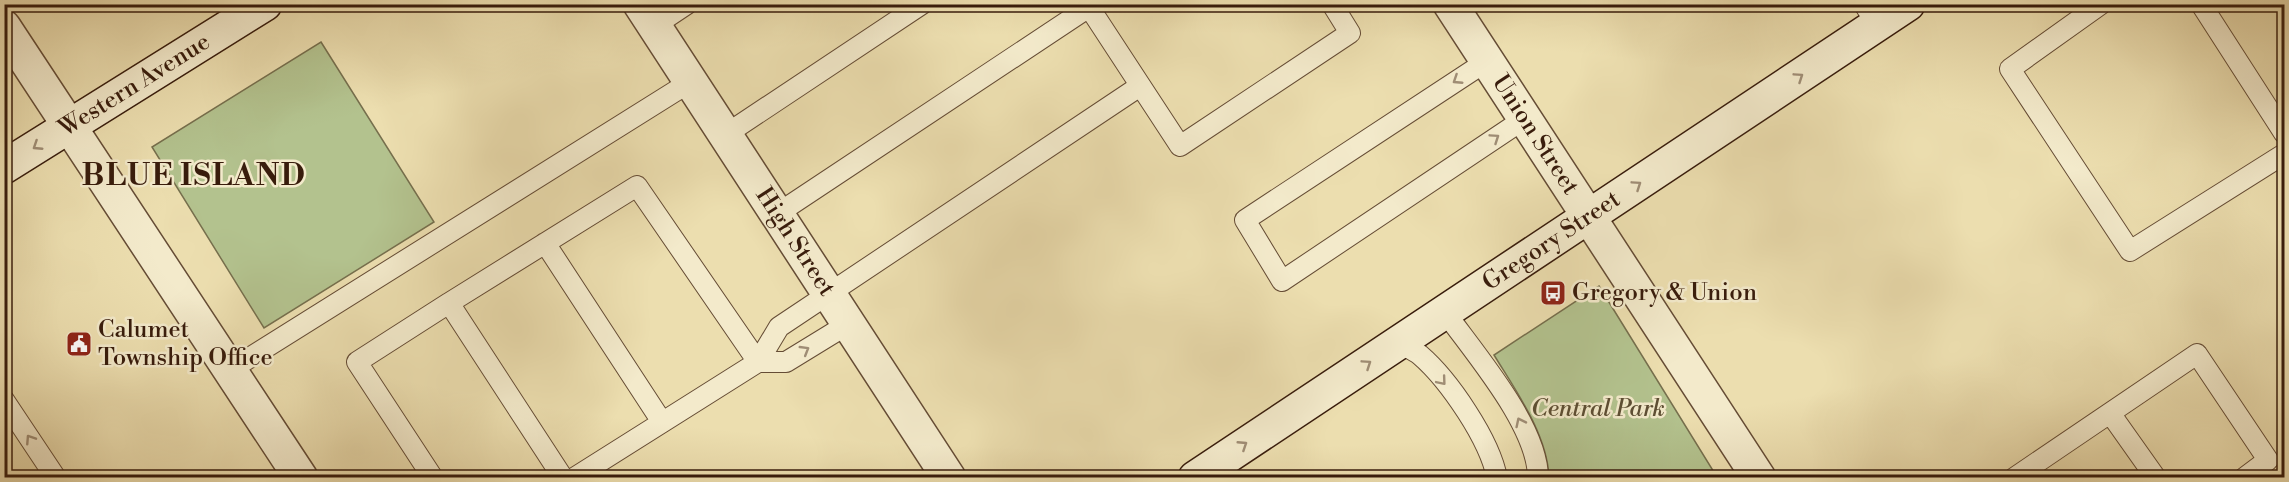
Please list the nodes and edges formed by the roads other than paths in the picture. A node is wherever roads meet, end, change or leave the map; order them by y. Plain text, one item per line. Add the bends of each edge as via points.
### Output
1 (265, 4) edge
2 (687, 4) edge
3 (922, 4) edge
4 (1332, 4) edge
5 (1450, 4) edge
6 (1908, 4) edge
7 (2101, 4) edge
8 (2201, 4) edge
9 (1091, 6) edge
10 (647, 15) edge
11 (1871, 15) edge
12 (4, 27) edge
13 (1487, 61) junction
14 (690, 82) junction
15 (1140, 86) junction
16 (1524, 119) junction
17 (70, 126) junction
18 (2284, 133) edge
19 (725, 135) junction
20 (2284, 154) edge
21 (4, 167) edge
22 (777, 214) junction
23 (1588, 217) junction
24 (545, 243) junction
25 (829, 293) junction
26 (449, 303) junction
27 (1445, 312) junction
28 (849, 324) junction
29 (1399, 343) junction
30 (758, 362) junction
31 (230, 370) junction
32 (4, 400) edge
33 (2110, 413) junction
34 (662, 422) junction
35 (56, 477) edge
36 (301, 477) edge
37 (433, 477) edge
38 (563, 477) edge
39 (574, 477) edge
40 (949, 477) edge
41 (1195, 477) edge
42 (1497, 477) edge
43 (1538, 477) edge
44 (1759, 477) edge
45 (2014, 477) edge
46 (2156, 477) edge
47 (2244, 477) edge

1 - 17 street, Western Avenue
2 - 10 lane
3 - 19 lane
4 - 15 lane via 1350,33 1180,146
5 - 13 street, Union Street
6 - 11 street, Gregory Street
7 - 20 lane via 2010,69 2130,251
8 - 18 lane
9 - 15 lane
9 - 22 lane
10 - 14 street, High Street
23 -> 11 street, Gregory Street
12 - 17 street
13 - 16 street, Union Street
13 -> 16 lane via 1245,220 1282,281
14 - 19 street, High Street
14 - 31 lane
15 - 25 lane
16 - 23 street, Union Street
17 -> 21 street, Western Avenue
17 - 31 street
19 - 22 street, High Street
22 - 25 street, High Street
23 - 27 street, Gregory Street
23 - 44 street, Union Street
24 - 26 lane
24 - 30 lane via 637,186
24 - 34 lane
25 - 28 street, High Street
25 - 30 lane via 779,327
26 - 37 lane via 357,362
26 - 38 lane
27 - 29 street, Gregory Street
43 -> 27 lane via 1533,450 1508,399
30 -> 28 lane via 786,362
28 - 40 street, High Street
41 -> 29 street, Gregory Street
29 -> 42 lane via 1419,354 1480,432 1494,460
30 - 34 lane
31 - 36 street
35 -> 32 lane
33 - 45 lane
33 - 46 lane
33 - 47 lane via 2197,354 2268,460
34 - 39 lane

